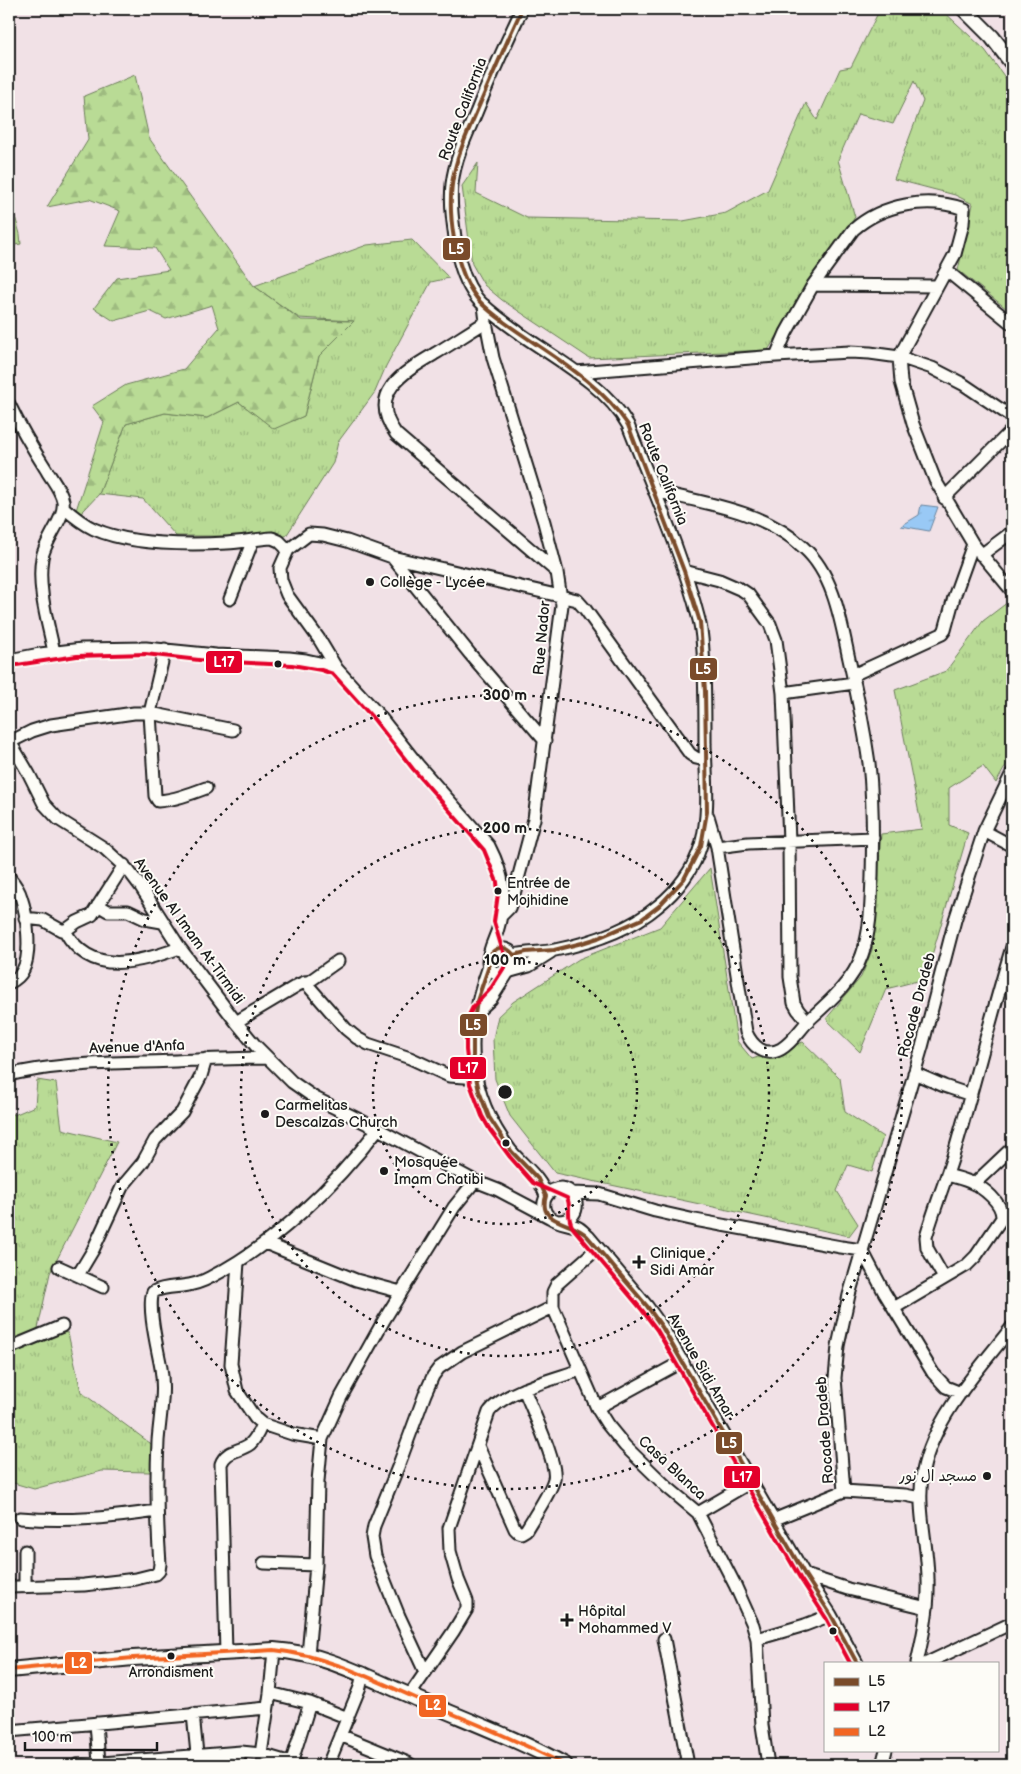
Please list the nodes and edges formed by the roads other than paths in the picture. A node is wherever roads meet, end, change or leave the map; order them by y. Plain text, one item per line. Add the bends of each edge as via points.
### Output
1 (522, 9) edge
2 (964, 9) edge
3 (1012, 63) edge
4 (947, 271) junction
5 (813, 285) junction
6 (937, 286) junction
7 (484, 305) junction
8 (486, 322) junction
9 (1012, 324) edge
10 (776, 356) junction
11 (898, 357) junction
12 (576, 372) junction
13 (9, 404) edge
14 (1012, 417) edge
15 (1012, 430) edge
16 (654, 491) junction
17 (944, 498) junction
18 (64, 507) junction
19 (1012, 532) edge
20 (253, 540) junction
21 (973, 544) junction
22 (288, 550) junction
23 (981, 555) junction
24 (392, 557) junction
25 (684, 571) junction
26 (557, 572) junction
27 (1012, 591) edge
28 (561, 596) junction
29 (230, 599) dead end
30 (165, 649) junction
31 (54, 652) junction
32 (9, 660) edge
33 (337, 669) junction
34 (854, 679) junction
35 (783, 693) junction
36 (150, 713) junction
37 (233, 730) dead end
38 (10, 741) edge
39 (545, 741) junction
40 (706, 760) junction
41 (1012, 773) edge
42 (206, 788) dead end
43 (707, 812) junction
44 (984, 831) junction
45 (873, 838) junction
46 (789, 841) junction
47 (1012, 846) edge
48 (717, 847) junction
49 (124, 865) junction
50 (520, 873) junction
51 (501, 876) junction
52 (9, 877) edge
53 (98, 905) junction
54 (25, 918) junction
55 (500, 918) junction
56 (162, 922) junction
57 (65, 931) junction
58 (1012, 947) edge
59 (180, 948) junction
60 (554, 950) junction
61 (511, 952) junction
62 (490, 954) junction
63 (338, 961) dead end
64 (489, 966) junction
65 (509, 972) junction
66 (9, 983) edge
67 (307, 983) junction
68 (477, 1012) junction
69 (236, 1022) junction
70 (808, 1022) junction
71 (267, 1058) junction
72 (206, 1059) junction
73 (914, 1073) junction
74 (9, 1075) edge
75 (475, 1076) junction
76 (971, 1095) junction
77 (378, 1129) junction
78 (1012, 1148) edge
79 (947, 1175) junction
80 (538, 1179) junction
81 (475, 1181) junction
82 (974, 1184) junction
83 (558, 1189) junction
84 (571, 1193) junction
85 (589, 1193) junction
86 (546, 1198) junction
87 (523, 1204) junction
88 (575, 1210) junction
89 (554, 1219) junction
90 (579, 1228) junction
91 (265, 1243) junction
92 (598, 1248) junction
93 (862, 1250) junction
94 (238, 1262) junction
95 (59, 1267) dead end
96 (78, 1275) junction
97 (944, 1278) junction
98 (102, 1287) dead end
99 (400, 1292) junction
100 (552, 1307) junction
101 (894, 1308) junction
102 (62, 1326) dead end
103 (1012, 1327) edge
104 (9, 1348) edge
105 (683, 1361) junction
106 (580, 1370) junction
107 (524, 1389) junction
108 (960, 1393) junction
109 (597, 1408) junction
110 (262, 1424) junction
111 (322, 1439) junction
112 (478, 1446) junction
113 (751, 1482) junction
114 (844, 1491) junction
115 (920, 1498) junction
116 (157, 1512) junction
117 (698, 1513) junction
118 (20, 1518) dead end
119 (773, 1520) junction
120 (25, 1552) dead end
121 (264, 1563) dead end
122 (316, 1565) junction
123 (805, 1575) junction
124 (25, 1587) junction
125 (9, 1588) edge
126 (927, 1608) junction
127 (831, 1615) junction
128 (1012, 1623) edge
129 (664, 1639) dead end
130 (757, 1639) junction
131 (274, 1650) junction
132 (226, 1653) junction
133 (308, 1655) junction
134 (856, 1662) edge
135 (917, 1662) edge
136 (929, 1662) edge
137 (9, 1670) edge
138 (425, 1672) junction
139 (363, 1673) junction
140 (270, 1693) junction
141 (409, 1696) junction
142 (310, 1703) junction
143 (268, 1708) junction
144 (193, 1714) junction
145 (348, 1718) junction
146 (96, 1723) junction
147 (9, 1731) edge
148 (340, 1736) junction
149 (241, 1752) junction
150 (885, 1752) edge
151 (197, 1754) junction
152 (261, 1754) junction
153 (129, 1763) edge
154 (93, 1764) edge
155 (288, 1764) edge
156 (77, 1765) edge
157 (236, 1765) edge
158 (328, 1765) edge
159 (411, 1765) edge
160 (565, 1765) edge
161 (688, 1765) edge
162 (768, 1765) edge
163 (882, 1765) edge

1 - 7 street, Route California via 465,137 452,182 452,215 458,260 467,284
2 - 3 main road
4 - 5 street via 958,244 964,209 945,204 910,204 885,210 860,224
4 - 6 street
4 - 9 street
5 - 6 street
5 - 10 street
6 - 11 street
7 - 8 street, Rue Nador
7 - 12 street, Route California
8 - 26 street, Rue Nador via 493,358
8 - 26 street via 399,377 386,396 387,417 396,434
10 - 11 street via 850,352
10 - 12 street
11 - 14 street via 932,368 963,384
11 - 17 street via 901,382 913,424
12 - 16 street, Route California via 607,397 623,416
13 - 18 street via 62,495
15 - 17 street
16 - 25 street, Route California
16 - 34 street via 722,507 762,521 784,532 805,549 829,586
17 - 21 street
18 - 20 street via 94,529 132,539 190,544
18 - 31 street via 42,558 44,602
19 - 23 street
20 - 22 street via 272,538
20 - 29 street
21 - 23 street
21 - 34 street via 942,634
22 - 24 street via 303,537 314,533
22 - 33 street via 280,568 282,584
23 - 27 street
24 - 28 street
24 - 39 street
25 - 35 street via 719,580 742,590 754,600 776,640
25 - 40 street, Route California via 700,622
26 - 28 street, Rue Nador
28 - 39 street, Rue Nador via 562,615
28 - 40 street via 577,600 586,610 690,754
30 - 31 street
30 - 33 street via 306,660
30 - 36 street
31 - 32 street
33 - 51 street via 481,836 495,858
34 - 35 street
34 - 45 street via 869,764
35 - 46 street
36 - 37 street
36 - 38 street via 61,723 39,728
36 - 42 street via 156,798 162,801
38 - 49 street, Avenue Al Imam At-Tirmidi via 48,809
39 - 50 street, Rue Nador via 534,819
40 - 43 street, Route California
41 - 44 street, Rocade Dradeb
43 - 48 street
43 - 60 street, Route California via 701,846 695,859 684,879 659,906 630,925
44 - 47 street
44 - 73 street, Rocade Dradeb via 955,920
45 - 46 street
45 - 70 street via 871,905 862,954 847,981
46 - 48 street
46 - 70 street via 790,977 794,1003
48 - 70 street via 750,1042 764,1051 777,1050
49 - 53 street
49 - 56 street, Avenue Al Imam At-Tirmidi
50 - 51 street
50 - 55 street, Rue Nador via 509,908
51 - 55 street via 504,894
52 - 54 street via 21,896
53 - 56 street via 108,911 128,911
53 - 57 street via 92,915
54 - 57 street via 43,920
54 - 66 street via 26,965 19,977
55 - 61 street
55 - 62 street
56 - 59 street, Avenue Al Imam At-Tirmidi
57 - 59 street via 79,949 106,962 145,960
58 - 76 street
59 - 69 street, Avenue Al Imam At-Tirmidi
60 - 61 street, Route California
60 - 65 street, Route California via 529,966
61 - 62 street via 500,947
61 - 65 street via 515,964
62 - 64 street
63 - 67 street
64 - 65 street via 502,975
64 - 68 street via 480,989
65 - 68 street
67 - 69 street via 298,984
67 - 75 street via 357,1038 450,1076
68 - 75 street via 472,1051
69 - 71 street, Avenue Al Imam At-Tirmidi
71 - 72 street, Avenue d'Anfa
71 - 77 street, Avenue Al Imam At-Tirmidi via 305,1092
72 - 74 street, Avenue d'Anfa via 66,1065
72 - 96 street via 182,1112 155,1140 143,1162 122,1187
73 - 76 street
73 - 93 street, Rocade Dradeb
75 - 80 street via 489,1117 512,1152
76 - 79 street
77 - 81 street, Avenue Al Imam At-Tirmidi
77 - 91 street via 337,1178
78 - 82 street
79 - 82 street
79 - 97 street via 926,1241
80 - 83 street
80 - 86 street
81 - 87 street, Avenue Al Imam At-Tirmidi
81 - 99 street via 454,1207
82 - 97 street via 998,1205 1002,1218 970,1262
83 - 84 street
83 - 86 street
84 - 85 street
84 - 88 street
85 - 88 street
85 - 93 street via 695,1220
86 - 87 street
86 - 89 street via 544,1209
87 - 89 street, Avenue Al Imam At-Tirmidi
88 - 89 street via 567,1220
88 - 90 street
89 - 90 street
90 - 92 street
91 - 94 street
91 - 99 street via 356,1280
92 - 100 street via 557,1284
92 - 105 street, Avenue Sidi Amar via 655,1316
93 - 101 street
93 - 114 street, Rocade Dradeb via 835,1360
94 - 110 street via 232,1372 242,1400
94 - 116 street via 203,1281 159,1289 151,1294 162,1386
95 - 96 street
96 - 98 street
97 - 101 street
99 - 111 street via 341,1397
100 - 106 street, Casa Blanca
100 - 138 street via 443,1363 425,1394 374,1526 375,1556
101 - 108 street via 936,1378
102 - 104 street
103 - 108 street
105 - 109 street
105 - 113 street, Avenue Sidi Amar
106 - 107 street
106 - 109 street, Casa Blanca
107 - 112 street via 492,1406
107 - 112 street via 555,1472 553,1484 523,1532 515,1530
108 - 115 street via 929,1449 922,1473
109 - 117 street, Casa Blanca via 625,1446
110 - 111 street
110 - 132 street via 253,1441 227,1454 221,1464
111 - 122 street
112 - 138 street via 448,1536 452,1561 467,1601 466,1609
113 - 117 street
113 - 119 street, Avenue Sidi Amar
114 - 115 street
114 - 119 street
115 - 126 street via 927,1560
116 - 118 street via 80,1520
116 - 124 street via 160,1564 156,1574 136,1579
117 - 130 street, Casa Blanca via 735,1585
119 - 123 street, Avenue Sidi Amar
120 - 124 street
121 - 122 street
122 - 133 street
123 - 126 street
123 - 127 street, Avenue Sidi Amar
124 - 125 street
126 - 135 street
127 - 130 street
127 - 134 street, Avenue Sidi Amar
128 - 136 street
129 - 161 street
130 - 162 street, Casa Blanca
131 - 132 main road
131 - 133 main road
131 - 140 street
132 - 137 main road
133 - 139 main road
138 - 141 street
139 - 141 main road
139 - 145 street
140 - 142 street
140 - 143 street
141 - 160 main road
142 - 145 street
142 - 155 street
143 - 144 street
143 - 152 street
144 - 146 street
144 - 151 street
145 - 148 street
146 - 147 street
146 - 154 street
148 - 158 street
148 - 159 street
149 - 151 street
149 - 152 street
149 - 157 street
150 - 163 street
151 - 153 street
152 - 155 street
153 - 154 street
154 - 156 street

